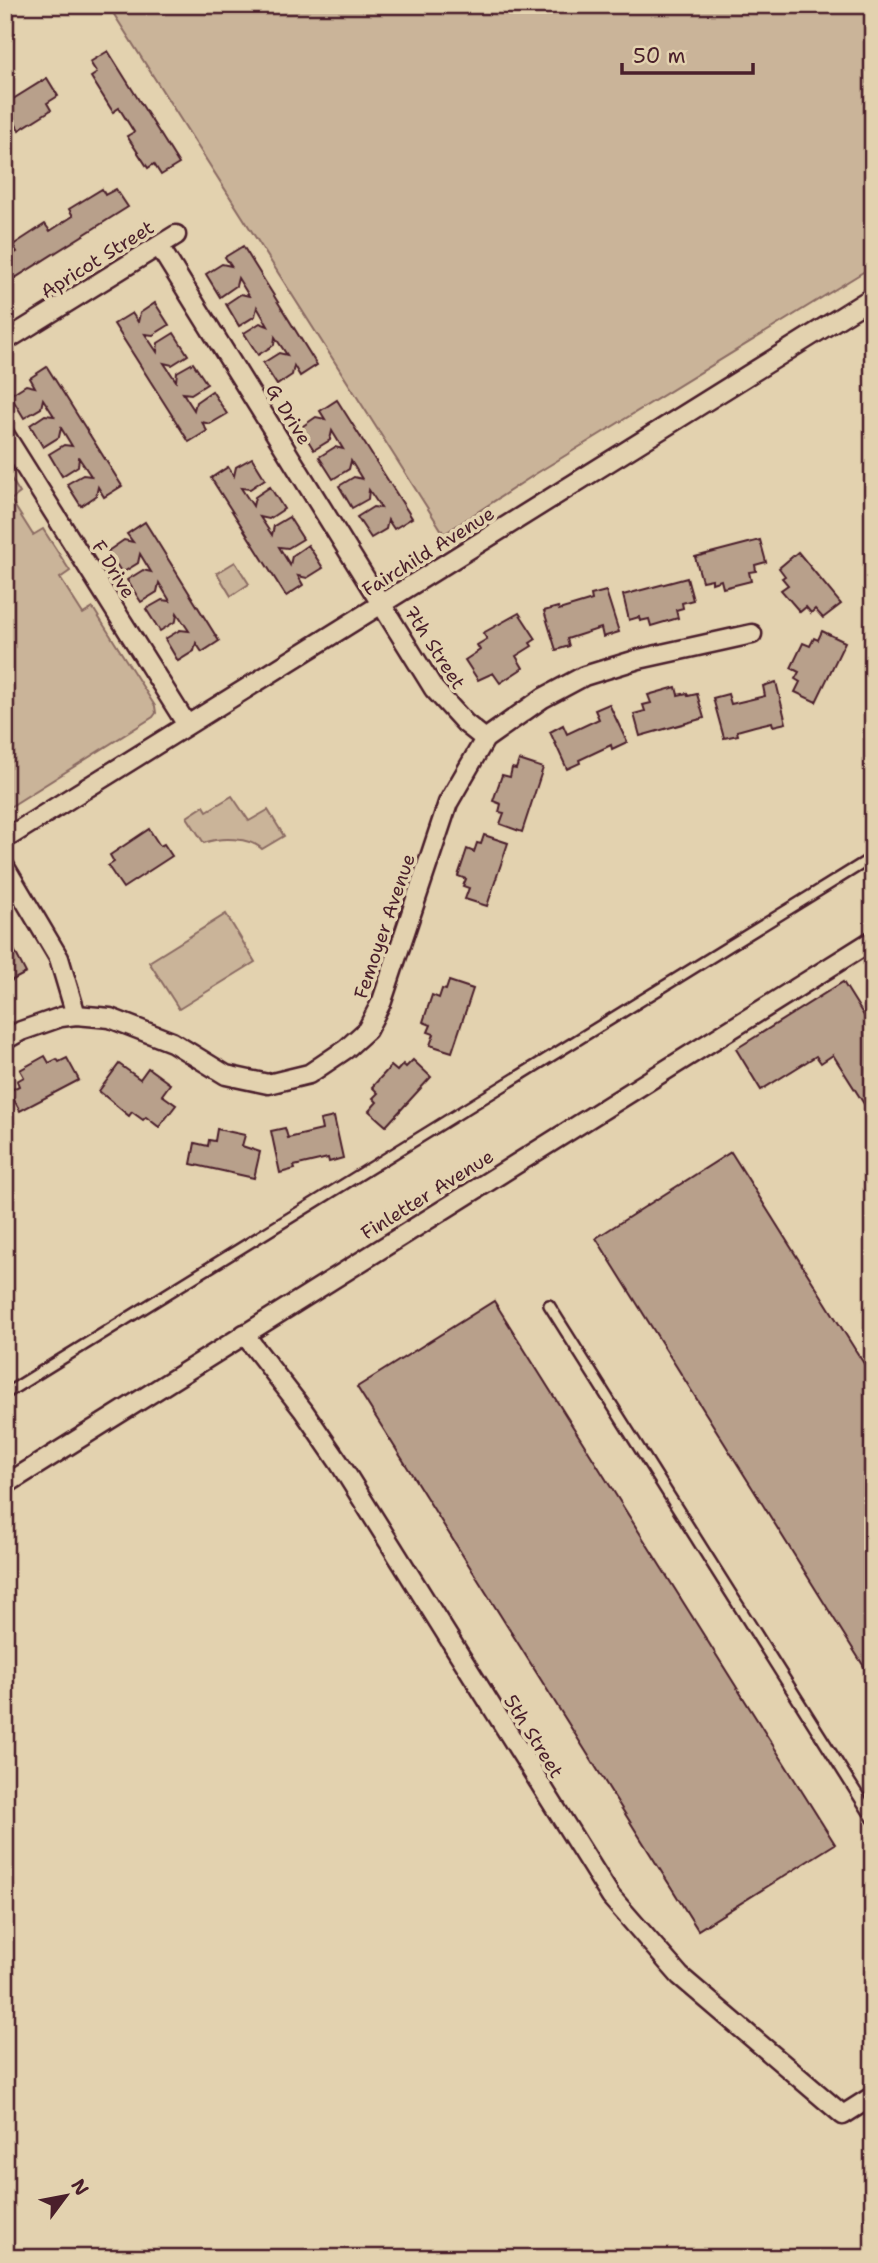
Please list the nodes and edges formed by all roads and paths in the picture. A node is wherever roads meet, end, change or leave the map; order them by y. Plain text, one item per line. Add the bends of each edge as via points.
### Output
1 (176, 235) dead end
2 (159, 246) junction
3 (873, 297) edge
4 (5, 341) edge
5 (5, 435) edge
6 (383, 604) junction
7 (752, 634) dead end
8 (187, 725) junction
9 (485, 739) junction
10 (5, 839) edge
11 (873, 857) edge
12 (5, 867) edge
13 (873, 940) edge
14 (76, 1015) junction
15 (5, 1040) edge
16 (549, 1305) dead end
17 (244, 1334) junction
18 (5, 1394) edge
19 (5, 1485) edge
20 (873, 1819) edge
21 (873, 2096) edge

1 - 2 street, Apricot Street
2 - 4 street, Apricot Street
2 - 6 street, G Drive
3 - 6 street, Fairchild Avenue
5 - 8 street, F Drive
6 - 8 street, Fairchild Avenue
6 - 9 street, 7th Street via 434,689
7 - 9 street, Femoyer Avenue via 639,659 583,677 543,698
8 - 10 street, Fairchild Avenue
9 - 14 street, Femoyer Avenue via 448,803 382,1001 367,1030 309,1074 268,1084 226,1075 172,1042 110,1018
11 - 18 lane
12 - 14 street via 59,958
13 - 17 street, Finletter Avenue
14 - 15 street, Femoyer Avenue
16 - 20 lane
17 - 19 street, Finletter Avenue
17 - 21 street, 5th Street via 340,1464 611,1897 681,1976 843,2115

